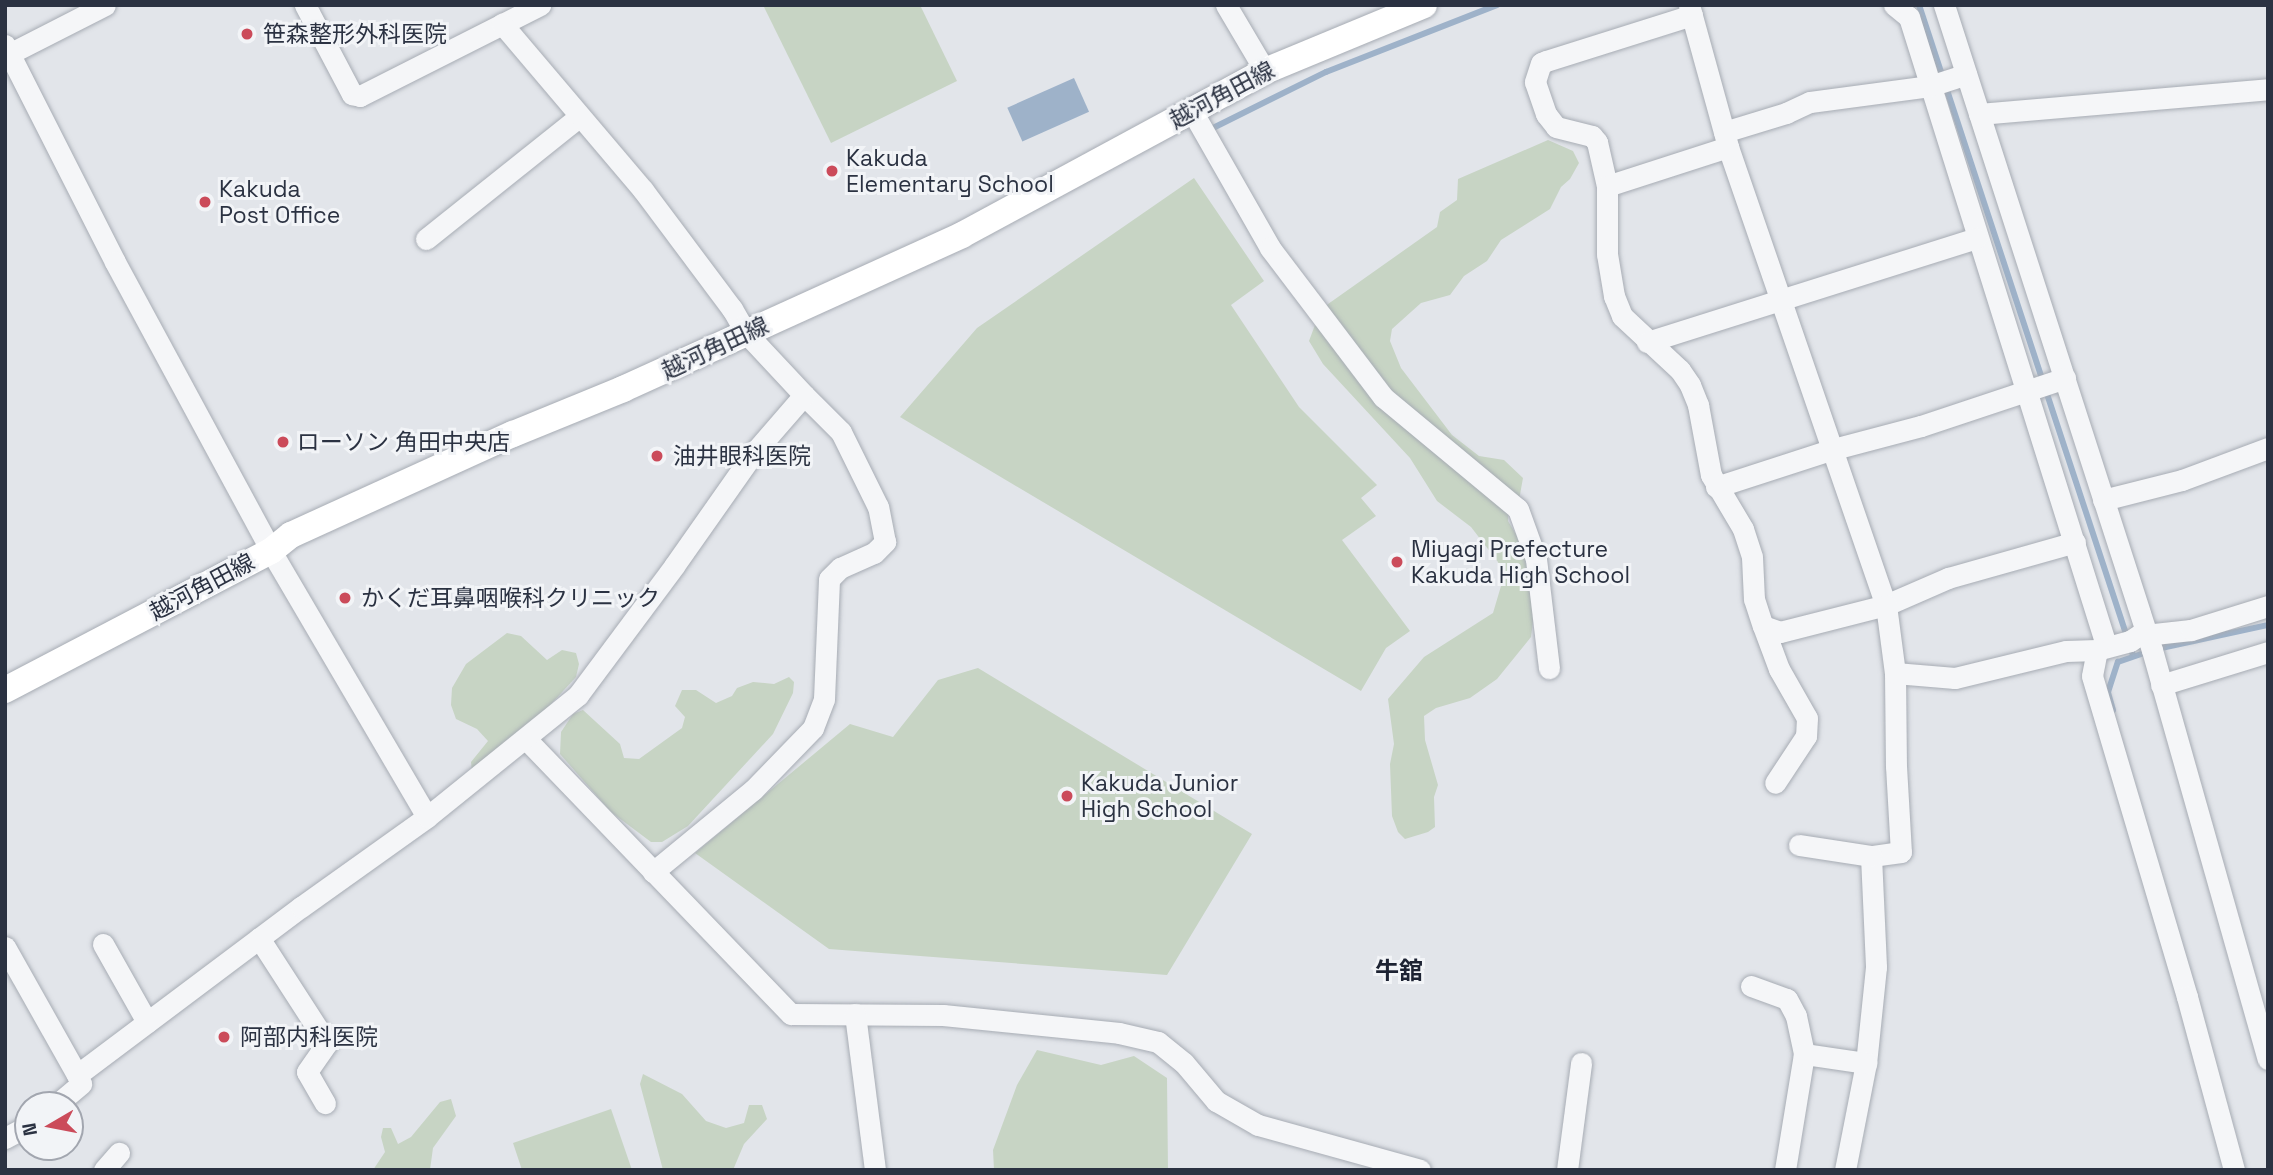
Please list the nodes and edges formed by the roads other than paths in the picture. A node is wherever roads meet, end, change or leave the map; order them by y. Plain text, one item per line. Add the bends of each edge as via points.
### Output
1 (105, 5) edge
2 (305, 5) edge
3 (540, 5) edge
4 (1226, 5) edge
5 (1424, 5) edge
6 (1894, 5) edge
7 (1944, 5) edge
8 (1691, 10) edge
9 (502, 24) junction
10 (7, 52) edge
11 (1265, 71) junction
12 (1966, 74) junction
13 (1930, 86) junction
14 (2268, 89) edge
15 (1192, 111) junction
16 (1979, 114) junction
17 (579, 117) junction
18 (1726, 139) junction
19 (1607, 186) junction
20 (1976, 238) junction
21 (426, 239) dead end
22 (1780, 299) junction
23 (746, 333) junction
24 (1647, 342) junction
25 (2065, 377) junction
26 (2026, 389) junction
27 (804, 395) junction
28 (2267, 447) edge
29 (1830, 450) junction
30 (1716, 487) junction
31 (2102, 500) junction
32 (2075, 542) junction
33 (271, 551) junction
34 (1886, 606) junction
35 (2268, 606) edge
36 (1763, 626) junction
37 (2145, 633) junction
38 (2102, 647) junction
39 (2268, 652) edge
40 (1549, 668) dead end
41 (1895, 673) junction
42 (8, 682) edge
43 (2161, 685) junction
44 (526, 739) junction
45 (1775, 783) dead end
46 (427, 817) junction
47 (1799, 845) dead end
48 (1871, 856) junction
49 (653, 872) junction
50 (259, 938) junction
51 (103, 944) dead end
52 (5, 947) edge
53 (1751, 986) dead end
54 (855, 1014) junction
55 (146, 1022) junction
56 (1804, 1054) junction
57 (2268, 1059) edge
58 (1581, 1063) dead end
59 (1866, 1063) junction
60 (81, 1084) dead end
61 (73, 1091) edge
62 (325, 1103) dead end
63 (118, 1153) dead end
64 (104, 1170) edge
65 (875, 1170) edge
66 (1420, 1170) edge
67 (1567, 1170) edge
68 (1785, 1170) edge
69 (1845, 1170) edge
70 (2234, 1170) edge

1 - 10 street
2 - 9 street via 352,94 360,96
3 - 9 street
4 - 11 street
5 - 11 main road, 越河角田線
6 - 13 street via 1909,17
7 - 12 street
8 - 18 street
8 - 19 street via 1541,63 1535,82 1546,114 1556,127 1595,138
9 - 17 street
10 - 33 street
11 - 15 main road, 越河角田線
12 - 13 street
12 - 16 street
13 - 18 street via 1810,102
13 - 20 street
14 - 16 street
15 - 23 main road, 越河角田線 via 962,235
15 - 40 street via 1269,248 1383,397 1518,509 1536,559
16 - 25 street
17 - 21 street
17 - 23 street via 643,190
18 - 19 street
18 - 22 street
19 - 24 street via 1607,254 1614,296 1622,316
20 - 22 street
20 - 26 street
22 - 24 street
22 - 29 street
23 - 27 street
23 - 33 main road, 越河角田線 via 291,535
24 - 30 street via 1680,370 1690,385
25 - 26 street
25 - 31 street
26 - 29 street via 1921,426
26 - 32 street
27 - 44 street via 752,455 578,695
27 - 49 street via 841,432 878,507 885,542 829,579 824,699 813,728 753,790
28 - 31 street via 2182,480
29 - 30 street
29 - 34 street
30 - 36 street via 1743,529
31 - 37 street
32 - 34 street via 1948,578
32 - 38 street
33 - 42 main road, 越河角田線
33 - 46 street
34 - 36 street via 1780,632
34 - 41 street
35 - 37 street via 2192,630
36 - 45 street via 1779,669 1807,718 1806,736
37 - 38 street
37 - 43 street
38 - 41 street via 1955,677
38 - 70 street via 2092,676
39 - 43 street
41 - 48 street via 1901,852
43 - 57 street
44 - 46 street
44 - 49 street
46 - 50 street
47 - 48 street
48 - 59 street via 1876,967
49 - 54 street via 791,1014
50 - 55 street
50 - 62 street via 327,1043 307,1072
51 - 55 street
52 - 55 street via 77,1075
53 - 56 street via 1787,999 1796,1016
54 - 65 street
54 - 66 street via 943,1015 1119,1033 1158,1042 1184,1063 1216,1101 1258,1125
56 - 59 street
56 - 68 street
58 - 67 street
59 - 69 street
60 - 61 street
63 - 64 street

